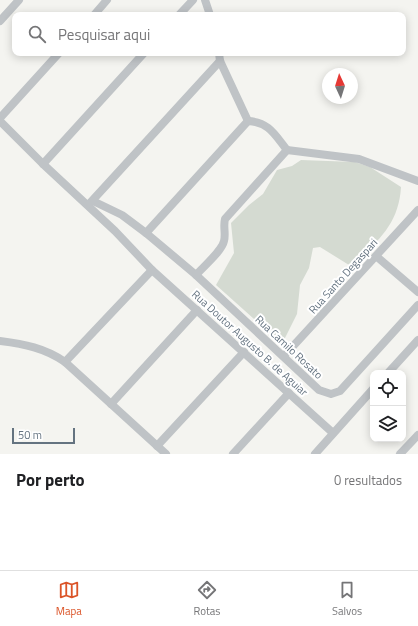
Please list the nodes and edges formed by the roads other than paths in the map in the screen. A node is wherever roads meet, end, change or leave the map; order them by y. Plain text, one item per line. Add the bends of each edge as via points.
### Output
1 (20, 0) edge
2 (108, 0) edge
3 (192, 0) edge
4 (205, 0) edge
5 (97, 12) edge
6 (182, 12) edge
7 (209, 12) edge
8 (0, 21) edge
9 (56, 56) edge
10 (141, 56) edge
11 (220, 57) edge
12 (0, 118) edge
13 (248, 120) junction
14 (0, 121) edge
15 (287, 150) junction
16 (42, 164) junction
17 (418, 181) edge
18 (90, 203) junction
19 (418, 210) edge
20 (146, 233) junction
21 (376, 256) junction
22 (152, 270) junction
23 (196, 275) junction
24 (418, 292) edge
25 (418, 305) edge
26 (197, 310) junction
27 (418, 340) edge
28 (0, 342) edge
29 (244, 352) junction
30 (284, 356) junction
31 (65, 362) junction
32 (391, 370) edge
33 (370, 392) edge
34 (289, 393) junction
35 (111, 404) junction
36 (333, 433) junction
37 (418, 435) edge
38 (157, 446) junction
39 (166, 454) edge
40 (233, 454) edge
41 (315, 454) edge
42 (400, 454) edge

1 - 8 street
2 - 5 street
3 - 6 street
4 - 7 street
9 - 12 street
10 - 16 street
11 - 13 street
11 - 18 street
13 - 15 street via 259,121 268,127
13 - 20 street
14 - 16 street
15 - 17 street via 359,159
15 - 23 street via 225,219 225,240 222,247
16 - 18 street
18 - 20 street, Rua Camilo Rosato via 122,215
18 - 22 street, Rua Doutor Augusto B. de Aguiar
19 - 21 street, Rua Santo Degaspari
20 - 23 street, Rua Camilo Rosato
21 - 24 street
21 - 30 street, Rua Santo Degaspari
22 - 26 street, Rua Doutor Augusto B. de Aguiar
22 - 31 street
23 - 30 street, Rua Camilo Rosato
25 - 30 street, Rua Camilo Rosato via 340,391 331,394 320,390
26 - 29 street, Rua Doutor Augusto B. de Aguiar
26 - 35 street
27 - 32 street
28 - 31 street via 38,348 53,353
29 - 34 street, Rua Doutor Augusto B. de Aguiar
29 - 38 street
31 - 35 street
33 - 36 street
34 - 36 street, Rua Doutor Augusto B. de Aguiar
34 - 40 street
35 - 38 street
36 - 41 street
37 - 42 street
38 - 39 street

